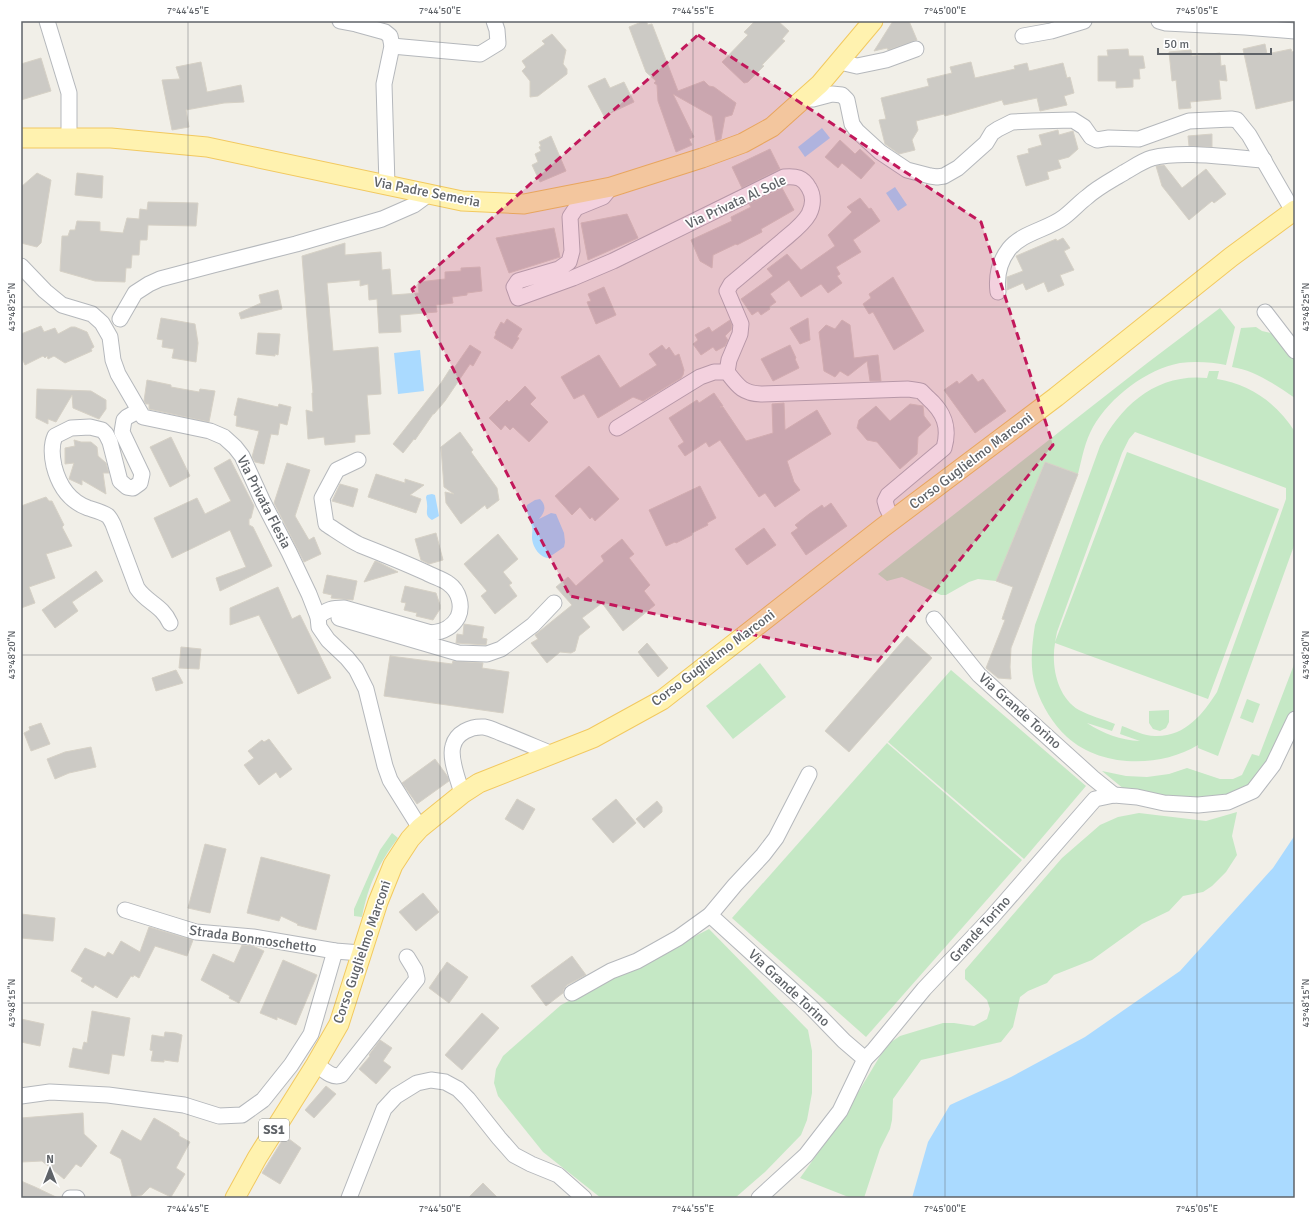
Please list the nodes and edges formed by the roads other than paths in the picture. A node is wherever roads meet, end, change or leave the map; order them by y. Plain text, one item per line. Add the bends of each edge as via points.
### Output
1 (47, 21) edge
2 (340, 21) edge
3 (494, 21) edge
4 (873, 21) edge
5 (1084, 21) edge
6 (1159, 21) edge
7 (1183, 22) edge
8 (1295, 32) edge
9 (1023, 36) dead end
10 (392, 46) junction
11 (916, 49) dead end
12 (840, 62) junction
13 (803, 99) junction
14 (21, 138) edge
15 (70, 138) junction
16 (1264, 160) junction
17 (387, 185) junction
18 (611, 187) junction
19 (429, 194) junction
20 (1294, 210) edge
21 (21, 266) edge
22 (998, 292) dead end
23 (1265, 312) dead end
24 (120, 319) dead end
25 (1295, 351) edge
26 (727, 372) junction
27 (138, 411) junction
28 (617, 428) dead end
29 (358, 460) dead end
30 (893, 520) junction
31 (554, 603) dead end
32 (934, 618) dead end
33 (319, 622) junction
34 (170, 623) dead end
35 (1295, 719) edge
36 (552, 754) junction
37 (809, 774) dead end
38 (462, 794) junction
39 (1114, 795) junction
40 (420, 828) junction
41 (125, 910) dead end
42 (710, 915) junction
43 (335, 951) junction
44 (360, 953) junction
45 (407, 958) dead end
46 (572, 993) dead end
47 (865, 1059) junction
48 (316, 1064) junction
49 (21, 1096) edge
50 (70, 1198) edge
51 (77, 1198) edge
52 (235, 1198) edge
53 (349, 1198) edge
54 (584, 1198) edge
55 (759, 1198) edge

1 - 15 street via 69,93
2 - 10 street via 385,32 390,36
3 - 10 street via 498,43 480,54
4 - 12 main road, Via Padre Semeria
5 - 9 street
6 - 7 street
7 - 8 street
10 - 17 street via 384,84
11 - 12 street via 886,60 858,66
12 - 13 main road, Via Padre Semeria
13 - 16 street via 832,94 842,95 847,100 852,124 868,142 907,170 930,176 944,176 958,168 986,143 992,133 1012,122 1073,120 1097,140 1139,139 1189,121 1238,120
13 - 18 main road, Via Padre Semeria via 772,127 743,143
14 - 15 main road, Via Padre Semeria
15 - 17 main road, Via Padre Semeria via 111,138 208,147
16 - 20 street
16 - 22 street via 1182,155 1150,158 1137,164 1087,197 1065,217 1025,236 1010,248 998,268
17 - 19 main road, Via Padre Semeria
18 - 19 main road, Via Padre Semeria via 524,204 462,201
18 - 26 street, Via Privata Al Sole via 604,197 576,208 570,217 570,262 518,281 514,287 518,298 613,261 784,177 794,176 803,179 810,189 813,197 808,216 731,284 728,291 741,324
19 - 24 street via 414,205 382,219 160,279 135,293
20 - 30 main road, Corso Guglielmo Marconi via 1224,262 1056,397
21 - 27 street via 62,305 92,314 102,323 110,337 118,374
23 - 25 street
26 - 28 street via 714,372 700,377
26 - 30 street via 740,388 749,393 908,389 921,391 942,412 947,438 944,448 888,495 886,508
27 - 33 street, Via Privata Flesia via 143,417 210,431 224,437 235,447 242,456 289,552
27 - 34 street via 124,420 122,432 142,474 137,486 127,487 120,481 110,442 102,430 71,428 55,436 52,445 53,461 64,491 85,507 108,516 137,588 161,608
29 - 33 street via 338,470 322,498 326,524 358,544 449,583 459,598 459,615 448,629 431,633 344,608 325,611
30 - 36 main road, Corso Guglielmo Marconi via 662,700 593,738
31 - 33 street via 513,640 501,649 487,654 458,653 343,618 327,618
32 - 39 street, Via Grande Torino via 979,675
33 - 40 street, Via Privata Flesia via 328,640 356,669 366,689 390,780
35 - 39 street via 1273,765 1253,791 1228,802 1198,805 1164,803
36 - 38 main road, Corso Guglielmo Marconi via 479,783
36 - 38 street via 485,727 464,732 457,738 452,759
37 - 42 street via 776,838
38 - 40 main road, Corso Guglielmo Marconi
39 - 47 street, Grande Torino via 1095,799 992,917 924,989
40 - 44 main road, Corso Guglielmo Marconi via 393,865
41 - 43 street, Strada Bonmoschetto via 196,932 253,937
42 - 46 street via 678,938
42 - 47 street, Via Grande Torino
43 - 44 street, Strada Bonmoschetto
43 - 49 street, Strada Bonmoschetto via 311,1034 263,1100 242,1115 219,1116 184,1105 108,1095 50,1092
44 - 48 main road, Corso Guglielmo Marconi via 339,1024
45 - 48 street via 417,978 340,1075 333,1076
47 - 55 street via 840,1111 806,1155
48 - 52 main road, Corso Guglielmo Marconi / SS1
50 - 51 street
53 - 54 street via 384,1109 396,1096 417,1083 431,1080 445,1082 458,1089 514,1155 558,1175

